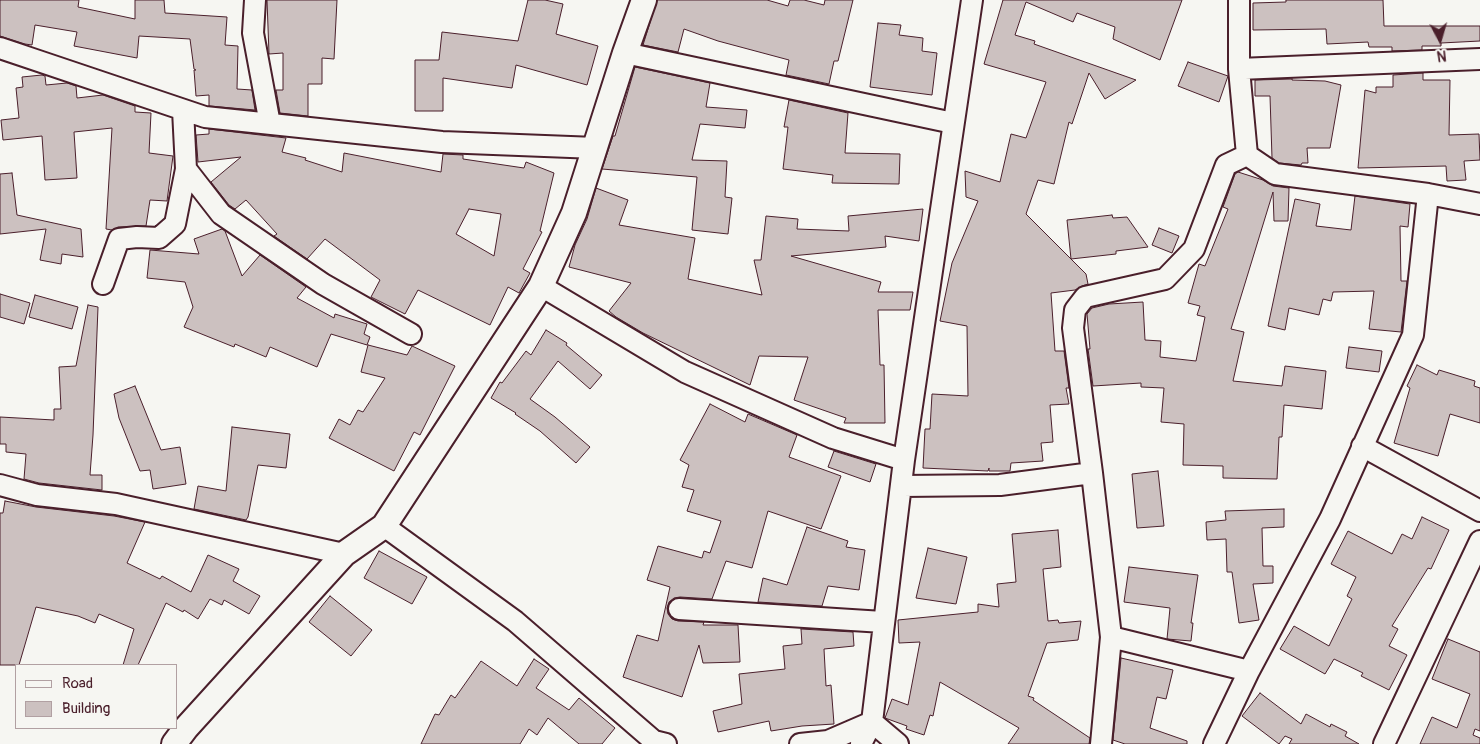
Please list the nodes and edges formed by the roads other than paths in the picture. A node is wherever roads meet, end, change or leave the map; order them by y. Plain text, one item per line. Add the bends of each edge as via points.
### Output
1 (255, 0) edge
2 (644, 0) edge
3 (972, 0) edge
4 (1239, 0) edge
5 (0, 48) edge
6 (625, 53) junction
7 (1480, 59) edge
8 (1239, 69) junction
9 (184, 110) junction
10 (953, 123) junction
11 (270, 124) junction
12 (596, 148) junction
13 (1247, 155) junction
14 (186, 169) junction
15 (1428, 194) junction
16 (1480, 204) edge
17 (103, 284) dead end
18 (541, 286) junction
19 (411, 334) dead end
20 (1362, 446) junction
21 (904, 460) junction
22 (1092, 473) junction
23 (0, 484) edge
24 (902, 486) junction
25 (1480, 511) edge
26 (384, 526) junction
27 (1480, 541) edge
28 (344, 554) junction
29 (679, 610) dead end
30 (883, 622) junction
31 (1111, 637) junction
32 (1249, 671) junction
33 (872, 722) junction
34 (174, 744) edge
35 (666, 744) edge
36 (800, 744) edge
37 (861, 744) edge
38 (898, 744) edge
39 (1101, 744) edge
40 (1214, 744) edge
41 (1384, 744) edge

1 - 11 street via 253,33
2 - 6 street
3 - 10 street
4 - 8 street
5 - 9 street
6 - 10 street
6 - 12 street
7 - 8 street
8 - 13 street
9 - 11 street via 205,116
9 - 14 street
10 - 21 street
11 - 12 street via 442,142
12 - 18 street via 574,214
13 - 15 street via 1275,174
13 - 22 street via 1226,165 1194,248 1166,279 1085,296 1075,310 1073,328
14 - 17 street via 175,224 159,238 137,236 118,239
14 - 19 street via 221,214 323,284
15 - 16 street
15 - 20 street via 1413,335
18 - 21 street via 685,372 833,438
18 - 26 street
20 - 25 street
20 - 32 street via 1330,519
21 - 24 street
22 - 24 street via 1000,485
22 - 31 street
23 - 28 street via 37,495 116,504
24 - 30 street
26 - 28 street
26 - 35 street via 515,621 654,741
27 - 41 street
28 - 34 street
29 - 30 street
30 - 33 street
31 - 32 street
31 - 39 street
32 - 40 street
33 - 36 street via 828,741
33 - 37 street
33 - 38 street

